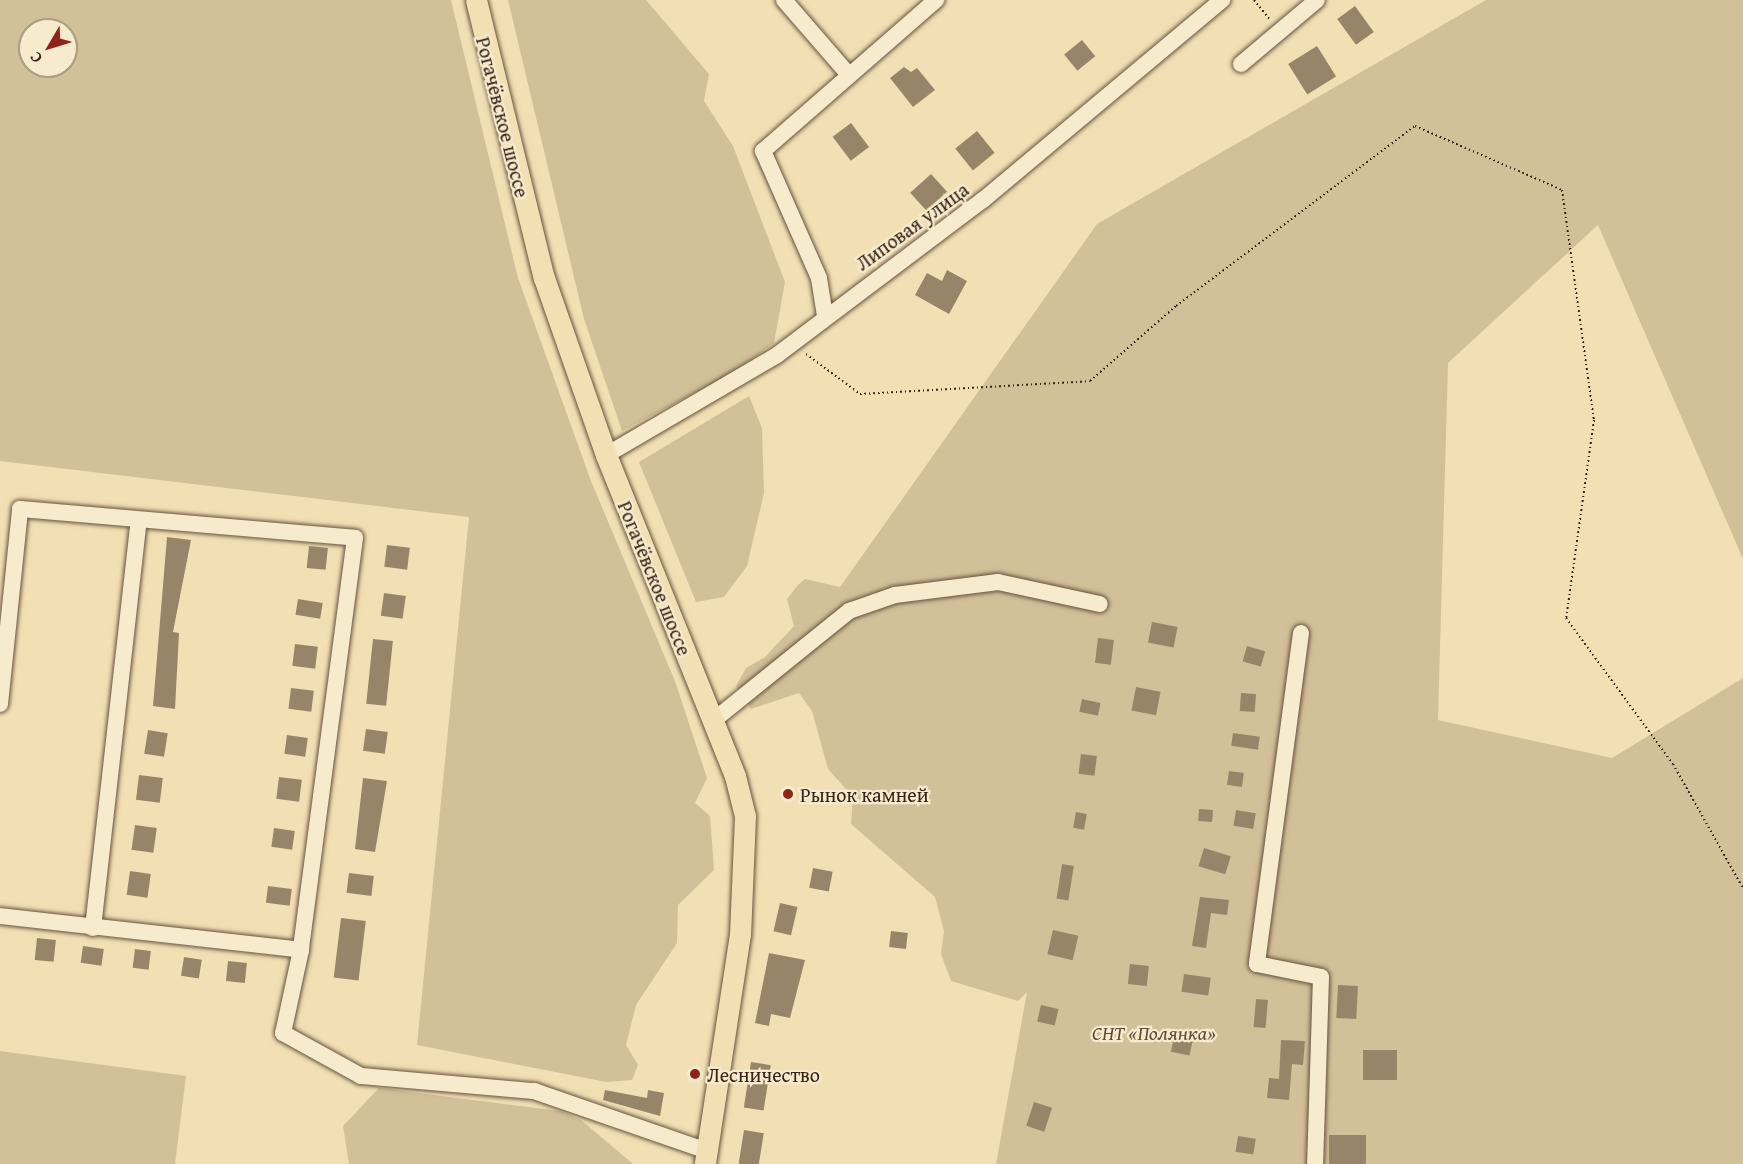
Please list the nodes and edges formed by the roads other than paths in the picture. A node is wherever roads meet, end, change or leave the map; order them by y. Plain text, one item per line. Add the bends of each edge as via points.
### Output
1 (476, 0) edge
2 (784, 0) edge
3 (936, 0) edge
4 (1222, 0) edge
5 (1317, 0) edge
6 (1241, 64) dead end
7 (848, 74) junction
8 (825, 316) junction
9 (606, 455) junction
10 (140, 521) junction
11 (1100, 604) dead end
12 (1300, 633) dead end
13 (0, 704) edge
14 (714, 720) junction
15 (0, 916) edge
16 (93, 928) junction
17 (301, 950) junction
18 (706, 1158) edge
19 (1315, 1164) edge

1 - 9 main road, Рогачёвское шоссе via 544,278
2 - 7 street
3 - 7 street
4 - 8 street, Липовая улица via 983,200
5 - 6 street
7 - 8 street via 763,151 819,278
8 - 9 street, Липовая улица via 791,343
9 - 14 main road, Рогачёвское шоссе
10 - 13 street via 20,509
10 - 16 street
10 - 17 street via 355,538
11 - 14 street via 999,582 895,595 849,611
12 - 19 street via 1257,964 1321,977
14 - 18 main road, Рогачёвское шоссе via 740,791 747,844 740,934
15 - 16 street
16 - 17 street
17 - 18 street via 283,1033 361,1076 534,1091

